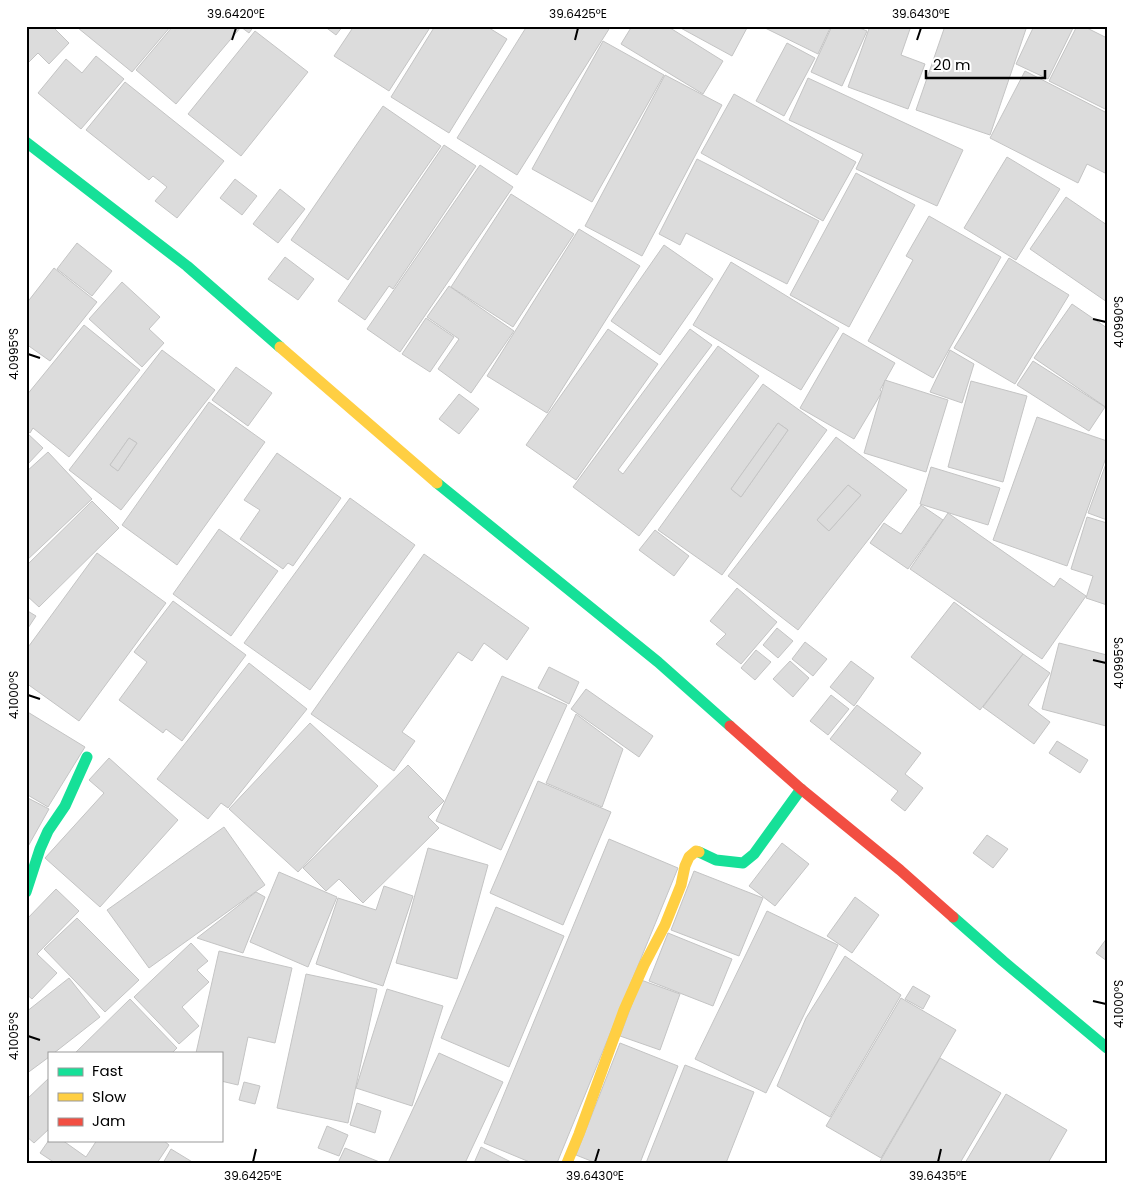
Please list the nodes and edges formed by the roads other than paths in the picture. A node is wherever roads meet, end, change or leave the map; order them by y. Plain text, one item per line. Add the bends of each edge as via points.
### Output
1 (26, 142) edge
2 (87, 758) dead end
3 (801, 789) junction
4 (26, 892) edge
5 (1107, 1048) edge
6 (567, 1163) edge

1 - 3 street via 187,266 422,472 658,662
2 - 4 street via 65,806 48,831
3 - 5 street
3 - 6 street via 754,854 743,863 716,860 696,851 689,857 665,925 624,1010

